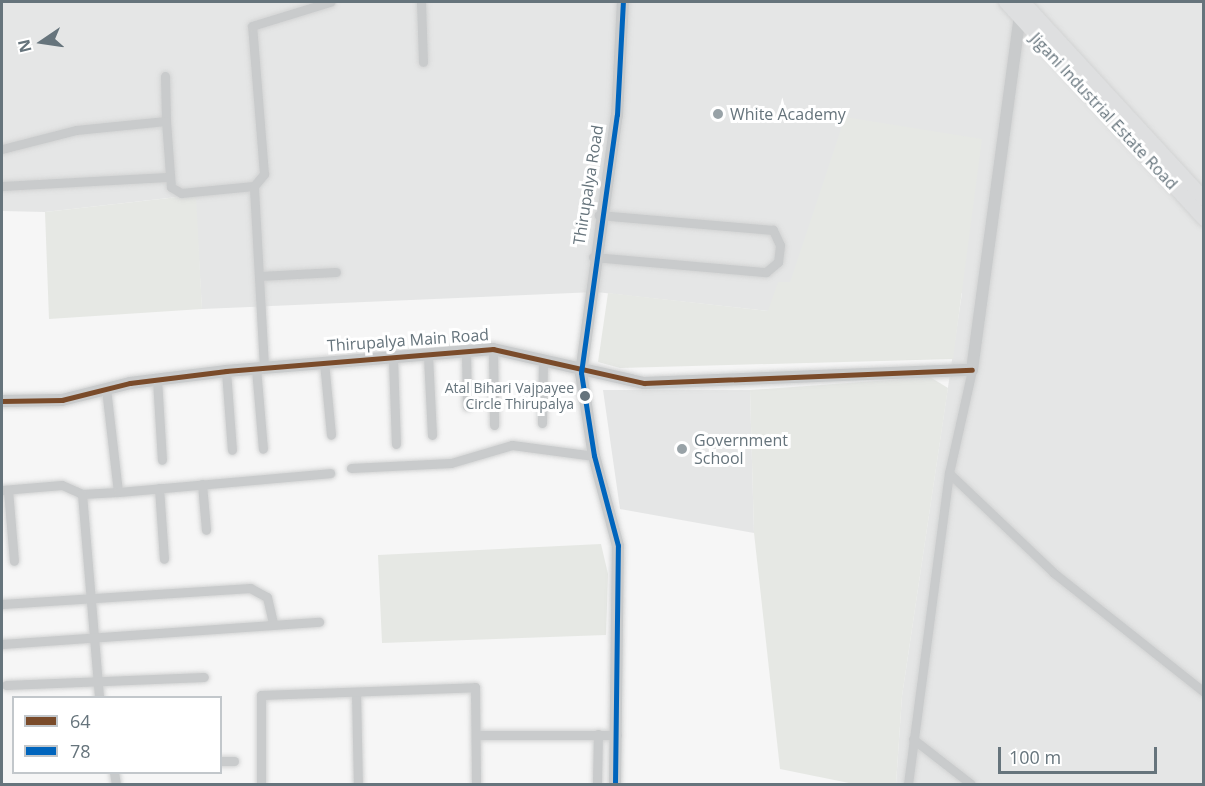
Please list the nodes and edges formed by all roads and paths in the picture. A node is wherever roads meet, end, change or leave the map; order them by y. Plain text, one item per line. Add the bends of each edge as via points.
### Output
1 (330, 2) edge
2 (421, 2) edge
3 (623, 2) edge
4 (1006, 2) edge
5 (1024, 11) edge
6 (423, 62) dead end
7 (165, 76) dead end
8 (166, 121) junction
9 (2, 149) edge
10 (167, 177) junction
11 (2, 186) edge
12 (254, 186) junction
13 (1203, 199) edge
14 (599, 215) junction
15 (1203, 219) edge
16 (593, 257) junction
17 (336, 272) dead end
18 (259, 276) junction
19 (494, 349) junction
20 (466, 351) junction
21 (428, 356) junction
22 (393, 359) junction
23 (324, 362) junction
24 (543, 363) junction
25 (260, 367) junction
26 (972, 370) junction
27 (226, 371) junction
28 (581, 373) junction
29 (157, 380) junction
30 (105, 389) junction
31 (2, 401) edge
32 (467, 406) dead end
33 (542, 423) dead end
34 (494, 424) dead end
35 (331, 435) dead end
36 (432, 435) dead end
37 (396, 444) dead end
38 (263, 449) dead end
39 (232, 450) dead end
40 (594, 456) junction
41 (162, 460) dead end
42 (351, 468) dead end
43 (330, 473) dead end
44 (949, 473) junction
45 (202, 484) junction
46 (159, 488) junction
47 (5, 490) edge
48 (118, 492) junction
49 (82, 494) junction
50 (206, 530) dead end
51 (164, 560) dead end
52 (14, 561) dead end
53 (92, 598) junction
54 (2, 604) edge
55 (319, 622) dead end
56 (273, 623) junction
57 (94, 637) junction
58 (2, 644) edge
59 (204, 677) dead end
60 (96, 681) junction
61 (6, 685) dead end
62 (356, 692) junction
63 (1203, 692) edge
64 (99, 696) edge
65 (598, 734) junction
66 (476, 735) junction
67 (616, 735) junction
68 (913, 740) junction
69 (234, 761) dead end
70 (222, 762) edge
71 (261, 784) edge
72 (358, 784) edge
73 (476, 784) edge
74 (597, 784) edge
75 (615, 784) edge
76 (908, 784) edge
77 (971, 784) edge

1 - 12 street via 252,26 264,174
2 - 6 street
3 - 14 street, Thirupalya Road via 617,115
4 - 5 main road, Jigani Industrial Estate Road
5 - 13 main road, Jigani Industrial Estate Road
5 - 15 main road, Jigani Industrial Estate Road
5 - 26 street
7 - 8 street
8 - 9 street via 76,130
8 - 10 street
10 - 11 street
10 - 12 street via 182,193
12 - 18 street
14 - 16 street, Thirupalya Road
14 - 16 street via 773,230 780,244 778,262 766,272
16 - 28 street, Thirupalya Road
17 - 18 street
18 - 25 street
19 - 20 street, Thirupalya Main Road
19 - 24 street, Thirupalya Main Road
19 - 34 street
20 - 21 street, Thirupalya Main Road
20 - 32 street
21 - 22 street, Thirupalya Main Road
21 - 36 street
22 - 23 street, Thirupalya Main Road
22 - 37 street
23 - 25 street, Thirupalya Main Road
23 - 35 street
24 - 28 street, Thirupalya Main Road
24 - 33 street
25 - 27 street, Thirupalya Main Road
25 - 38 street
26 - 28 street, Thirupalya Main Road via 644,383
26 - 44 street
27 - 29 street, Thirupalya Main Road
27 - 39 street
28 - 40 street
29 - 30 street, Thirupalya Main Road
29 - 41 street
30 - 31 street, Thirupalya Main Road via 62,400
30 - 48 street
40 - 42 street via 512,445 451,463
40 - 67 street via 618,546
43 - 45 street
44 - 63 street via 1054,573
44 - 68 street
45 - 46 street
45 - 50 street
46 - 48 street
46 - 51 street
47 - 49 street via 62,485
47 - 52 street
48 - 49 street
49 - 53 street
53 - 54 street
53 - 56 street via 250,588 267,597
53 - 57 street
55 - 56 street
56 - 57 street
57 - 58 street
57 - 60 street
59 - 60 street
60 - 61 street
60 - 64 street
62 - 66 street via 475,687
62 - 71 street via 261,695
62 - 72 street
65 - 66 street
65 - 67 street
65 - 74 street
66 - 73 street
67 - 75 street
68 - 76 street
68 - 77 street
69 - 70 street

